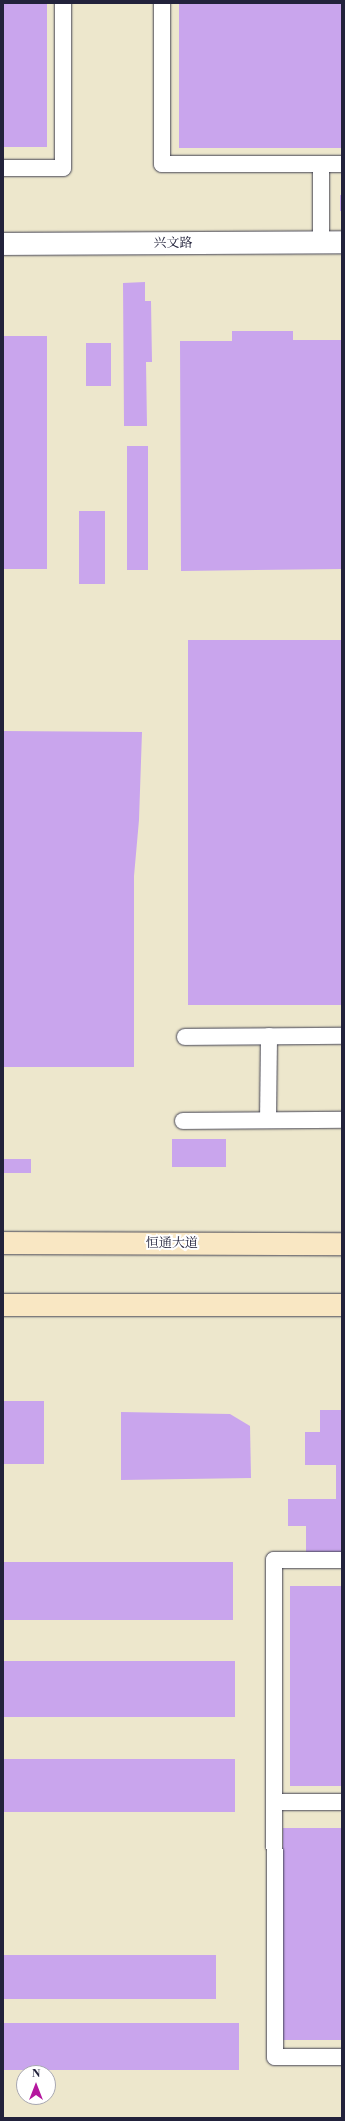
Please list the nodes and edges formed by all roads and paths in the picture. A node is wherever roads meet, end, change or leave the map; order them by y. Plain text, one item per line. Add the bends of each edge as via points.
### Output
1 (63, 3) edge
2 (162, 3) edge
3 (321, 164) junction
4 (342, 164) edge
5 (3, 168) edge
6 (332, 242) edge
7 (3, 244) edge
8 (269, 1036) junction
9 (342, 1036) edge
10 (185, 1037) dead end
11 (268, 1120) junction
12 (342, 1120) edge
13 (183, 1121) dead end
14 (3, 1243) edge
15 (342, 1244) edge
16 (3, 1305) edge
17 (342, 1305) edge
18 (342, 1560) edge
19 (274, 1802) junction
20 (342, 1802) edge
21 (342, 2057) edge

1 - 5 lane via 63,168
2 - 3 lane via 162,164
3 - 4 lane
3 - 6 lane
6 - 7 street, 兴文路
8 - 9 lane
8 - 10 lane
8 - 11 lane
11 - 12 lane
11 - 13 lane
14 - 15 main road, 恒通大道
16 - 17 main road
18 - 19 lane via 274,1560
19 - 20 lane
19 - 21 lane via 275,2057

